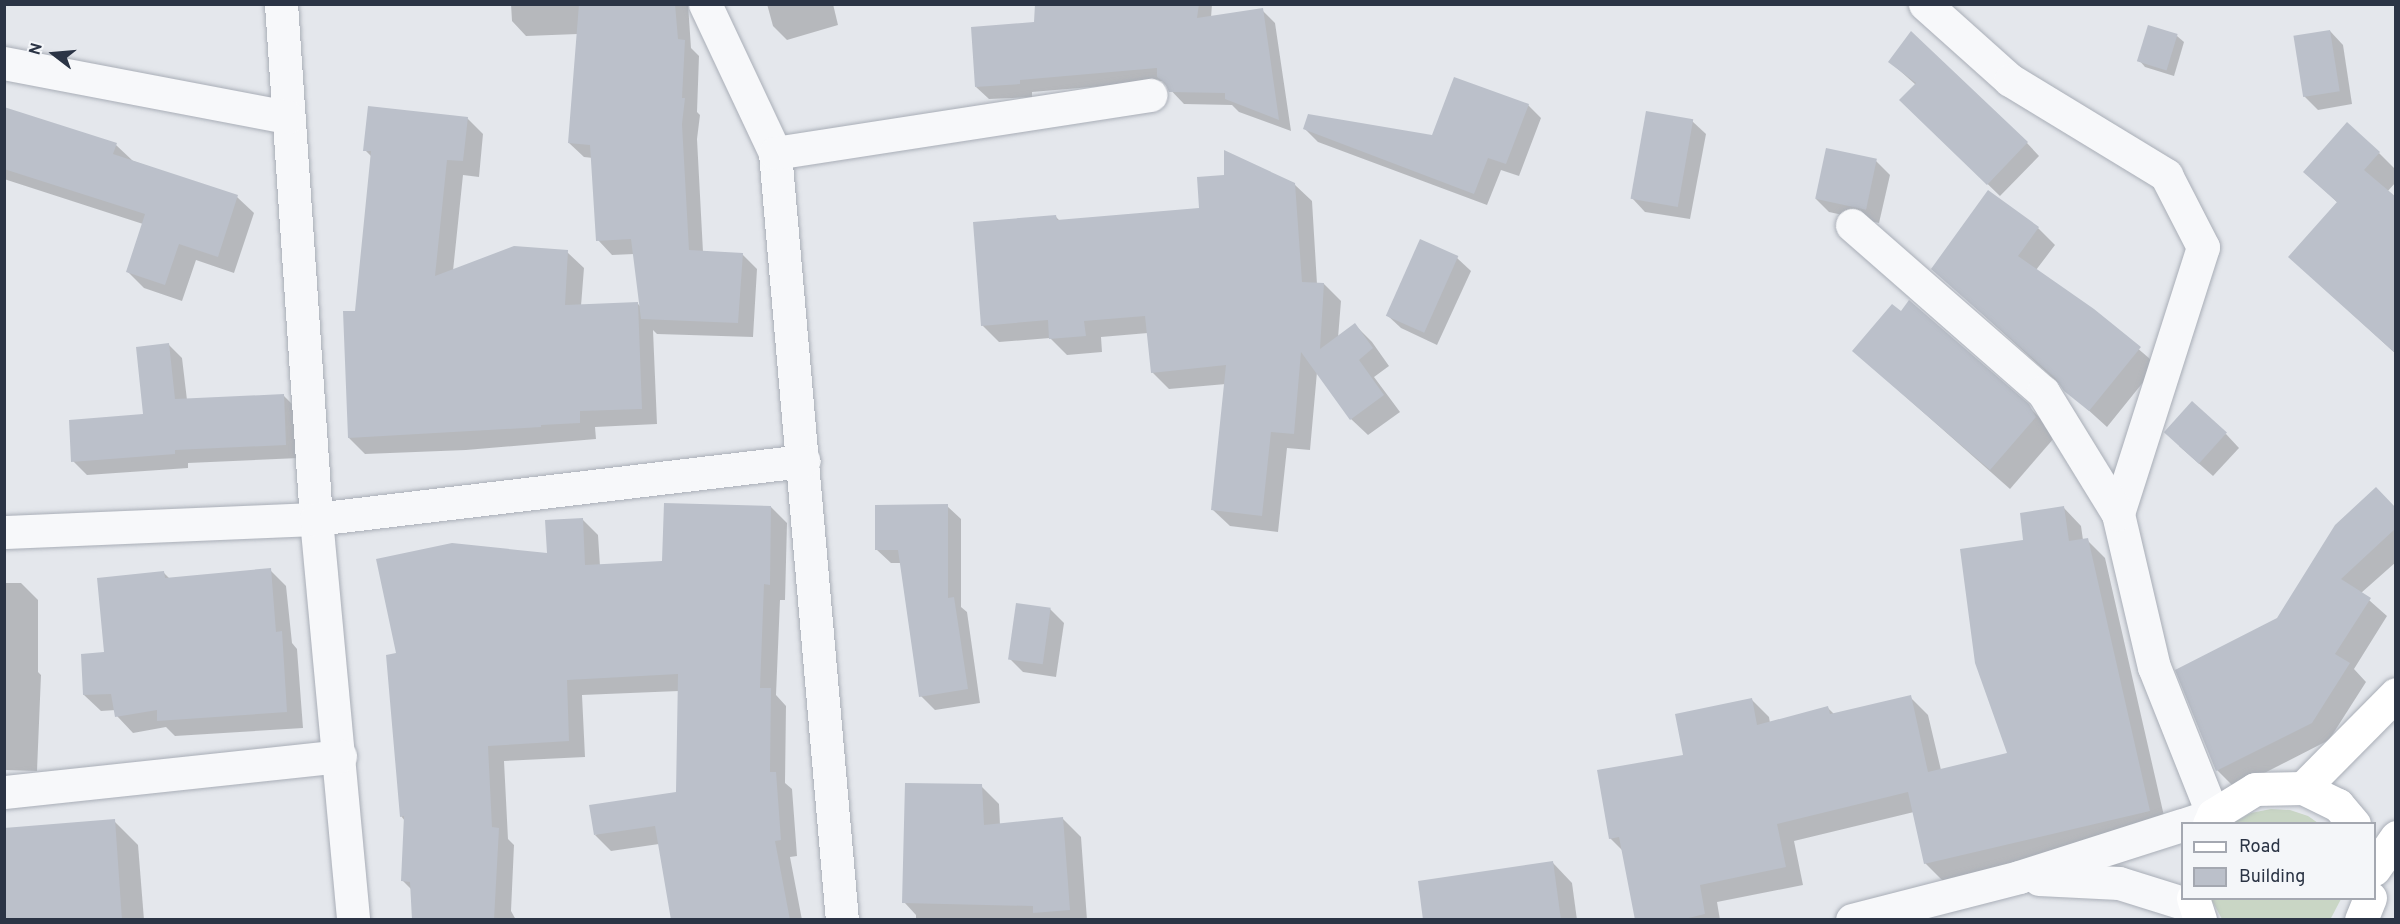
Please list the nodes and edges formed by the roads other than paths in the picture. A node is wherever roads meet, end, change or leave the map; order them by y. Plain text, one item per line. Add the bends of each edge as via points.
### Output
1 (281, 4) edge
2 (705, 4) edge
3 (1925, 4) edge
4 (4, 63) edge
5 (1150, 95) dead end
6 (288, 117) junction
7 (776, 153) junction
8 (1852, 225) dead end
9 (804, 461) junction
10 (2118, 514) junction
11 (316, 519) junction
12 (4, 532) edge
13 (2396, 694) edge
14 (340, 756) junction
15 (2303, 788) junction
16 (4, 792) edge
17 (2198, 822) edge
18 (2352, 822) edge
19 (2181, 827) edge
20 (2396, 837) edge
21 (2376, 866) edge
22 (2019, 877) junction
23 (2196, 908) edge
24 (353, 920) edge
25 (842, 920) edge
26 (1852, 920) edge

1 - 6 street
2 - 7 street
3 - 10 street via 2010,80 2166,175 2203,247
4 - 6 street
5 - 7 street
6 - 11 street
7 - 9 street
8 - 10 street via 2043,392
9 - 11 street
9 - 25 street
10 - 17 street via 2154,667
11 - 12 street
11 - 14 street
13 - 15 main road
14 - 16 street
14 - 24 street
15 - 17 main road via 2255,789
15 - 18 main road via 2338,805
19 - 22 street
20 - 21 main road
22 - 23 street via 2119,883
22 - 26 street

